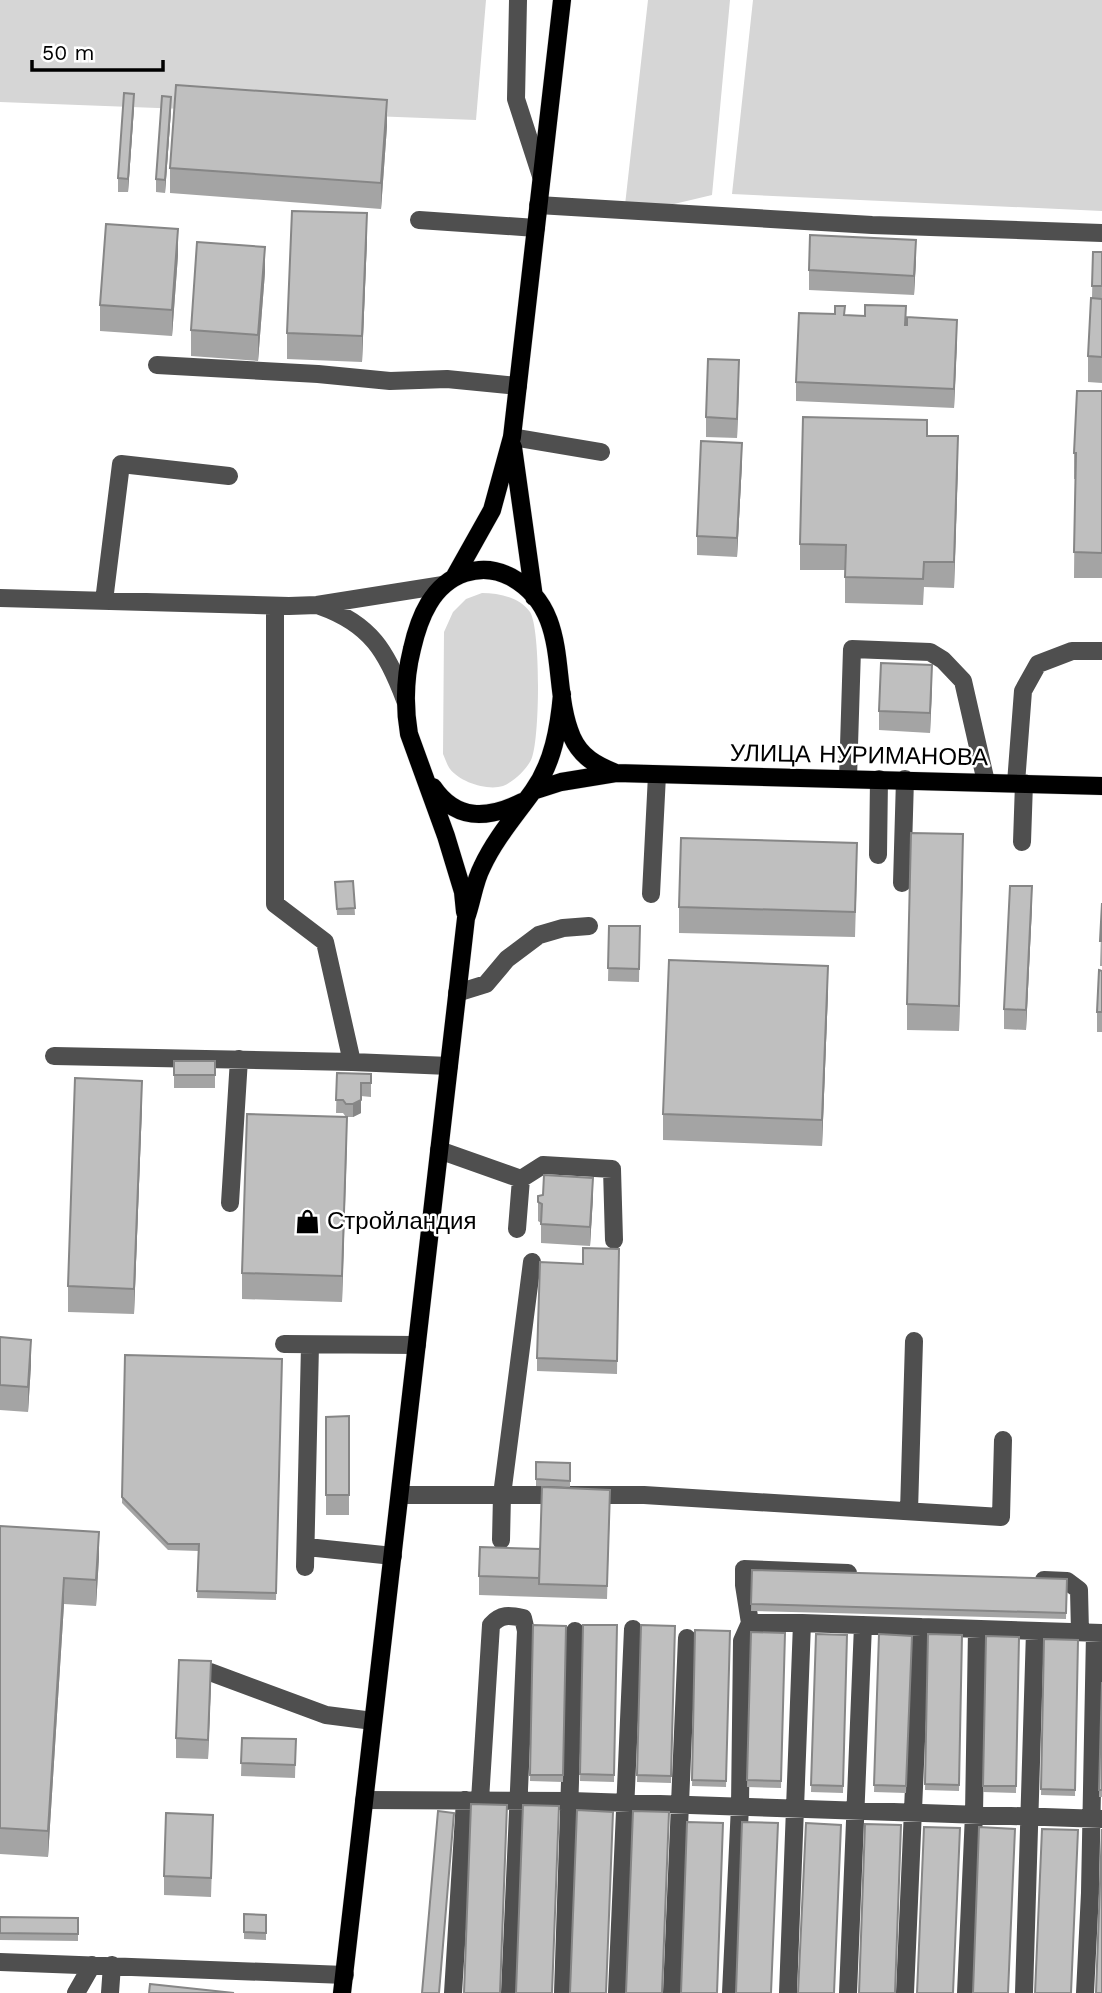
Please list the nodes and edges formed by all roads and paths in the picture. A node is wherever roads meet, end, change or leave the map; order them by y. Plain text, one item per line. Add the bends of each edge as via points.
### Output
1 (519, 0) edge
2 (562, 0) edge
3 (541, 176) junction
4 (538, 205) junction
5 (419, 220) dead end
6 (536, 228) junction
7 (1102, 233) edge
8 (157, 365) dead end
9 (517, 386) junction
10 (512, 437) junction
11 (601, 452) dead end
12 (229, 476) dead end
13 (449, 581) junction
14 (534, 597) junction
15 (0, 598) edge
16 (104, 601) junction
17 (317, 605) junction
18 (275, 606) junction
19 (1102, 650) edge
20 (562, 694) junction
21 (405, 700) junction
22 (422, 767) junction
23 (616, 773) junction
24 (657, 775) junction
25 (848, 779) junction
26 (879, 779) junction
27 (905, 779) junction
28 (986, 782) junction
29 (1020, 783) junction
30 (1102, 786) edge
31 (529, 795) junction
32 (1023, 842) dead end
33 (878, 855) dead end
34 (902, 883) dead end
35 (650, 894) dead end
36 (466, 918) junction
37 (589, 926) dead end
38 (457, 993) junction
39 (54, 1056) dead end
40 (239, 1059) junction
41 (352, 1062) junction
42 (449, 1066) junction
43 (439, 1150) junction
44 (520, 1179) junction
45 (230, 1203) dead end
46 (517, 1229) dead end
47 (614, 1240) dead end
48 (533, 1262) dead end
49 (914, 1341) dead end
50 (284, 1344) dead end
51 (310, 1345) junction
52 (417, 1345) junction
53 (1003, 1440) dead end
54 (400, 1495) junction
55 (502, 1495) junction
56 (909, 1511) junction
57 (501, 1540) dead end
58 (307, 1547) junction
59 (393, 1556) junction
60 (305, 1567) dead end
61 (865, 1573) edge
62 (1027, 1579) edge
63 (750, 1623) junction
64 (802, 1623) junction
65 (863, 1625) junction
66 (921, 1627) junction
67 (633, 1629) dead end
68 (977, 1629) junction
69 (575, 1631) dead end
70 (1035, 1631) junction
71 (1092, 1633) edge
72 (687, 1638) dead end
73 (210, 1672) edge
74 (373, 1721) junction
75 (364, 1800) junction
76 (473, 1800) junction
77 (518, 1800) junction
78 (571, 1801) junction
79 (625, 1802) junction
80 (680, 1804) junction
81 (740, 1806) junction
82 (797, 1808) junction
83 (856, 1810) junction
84 (913, 1812) junction
85 (975, 1814) junction
86 (1031, 1816) junction
87 (1096, 1818) edge
88 (0, 1962) edge
89 (92, 1965) junction
90 (112, 1965) junction
91 (343, 1984) edge
92 (76, 1993) edge
93 (110, 1993) edge
94 (453, 1993) edge
95 (510, 1993) edge
96 (563, 1993) edge
97 (617, 1993) edge
98 (672, 1993) edge
99 (731, 1993) edge
100 (788, 1993) edge
101 (848, 1993) edge
102 (905, 1993) edge
103 (966, 1993) edge
104 (1024, 1993) edge
105 (1085, 1993) edge

1 - 3 street via 516,99
2 - 3 main road
3 - 4 main road
4 - 6 main road
4 - 7 street
5 - 6 street
6 - 9 main road
8 - 9 street
9 - 10 main road
10 - 11 street
10 - 13 main road via 492,510
10 - 14 main road
12 - 16 street via 121,464
13 - 14 main road via 474,570 495,571 517,581
13 - 17 street
13 - 21 main road via 435,593 421,617
14 - 20 main road via 552,631
15 - 16 street
16 - 18 street
17 - 18 street
17 - 21 street via 352,619 369,635 393,668
18 - 41 street via 275,904 325,942
19 - 29 street via 1072,651 1038,664 1023,691
20 - 23 main road via 567,723 581,753
20 - 31 main road via 555,743
21 - 22 main road via 409,734
22 - 31 main road via 442,799 465,813 494,813
22 - 36 main road via 463,892
23 - 24 main road, УЛИЦА НУРИМАНОВА
23 - 31 main road via 561,782
24 - 25 main road, УЛИЦА НУРИМАНОВА
24 - 35 street
25 - 26 main road, УЛИЦА НУРИМАНОВА
25 - 28 street via 852,649 930,652 943,660 963,681
26 - 27 main road, УЛИЦА НУРИМАНОВА
26 - 33 street
27 - 28 main road, УЛИЦА НУРИМАНОВА
27 - 34 street
28 - 29 main road, УЛИЦА НУРИМАНОВА
29 - 30 main road, УЛИЦА НУРИМАНОВА
29 - 32 street
31 - 36 main road via 481,868
36 - 38 main road
37 - 38 street via 539,935 486,984
38 - 42 main road
39 - 40 street
40 - 41 street
40 - 45 street
41 - 42 street
42 - 43 main road
43 - 44 street
43 - 52 main road
44 - 46 street
44 - 47 street via 543,1166 612,1169
48 - 55 street
49 - 56 street
50 - 51 street
51 - 52 street
51 - 58 street
52 - 54 main road
53 - 56 street via 1001,1517
54 - 55 street
54 - 59 main road
55 - 56 street via 644,1495
55 - 57 street
58 - 59 street
58 - 60 street
59 - 74 main road
61 - 63 street via 744,1569
62 - 71 street via 1067,1581 1079,1590
63 - 64 street
63 - 81 street via 742,1641
64 - 65 street
64 - 82 street
65 - 66 street
65 - 83 street
66 - 68 street
66 - 84 street
67 - 79 street
68 - 70 street
68 - 85 street
69 - 78 street
70 - 71 street
70 - 86 street
71 - 87 street
72 - 80 street
73 - 74 street via 326,1715
74 - 75 main road
75 - 76 street
75 - 91 main road
76 - 77 street
76 - 77 street via 491,1625 509,1615 523,1618 526,1631
76 - 94 street
77 - 78 street
77 - 95 street
78 - 79 street
78 - 96 street
79 - 80 street
79 - 97 street
80 - 81 street
80 - 98 street
81 - 82 street
81 - 99 street
82 - 83 street
82 - 100 street
83 - 84 street
83 - 101 street
84 - 85 street
84 - 102 street
85 - 86 street
85 - 103 street
86 - 87 street
86 - 104 street
87 - 105 street
88 - 89 street
89 - 90 street
89 - 92 street
90 - 91 street
90 - 93 street

